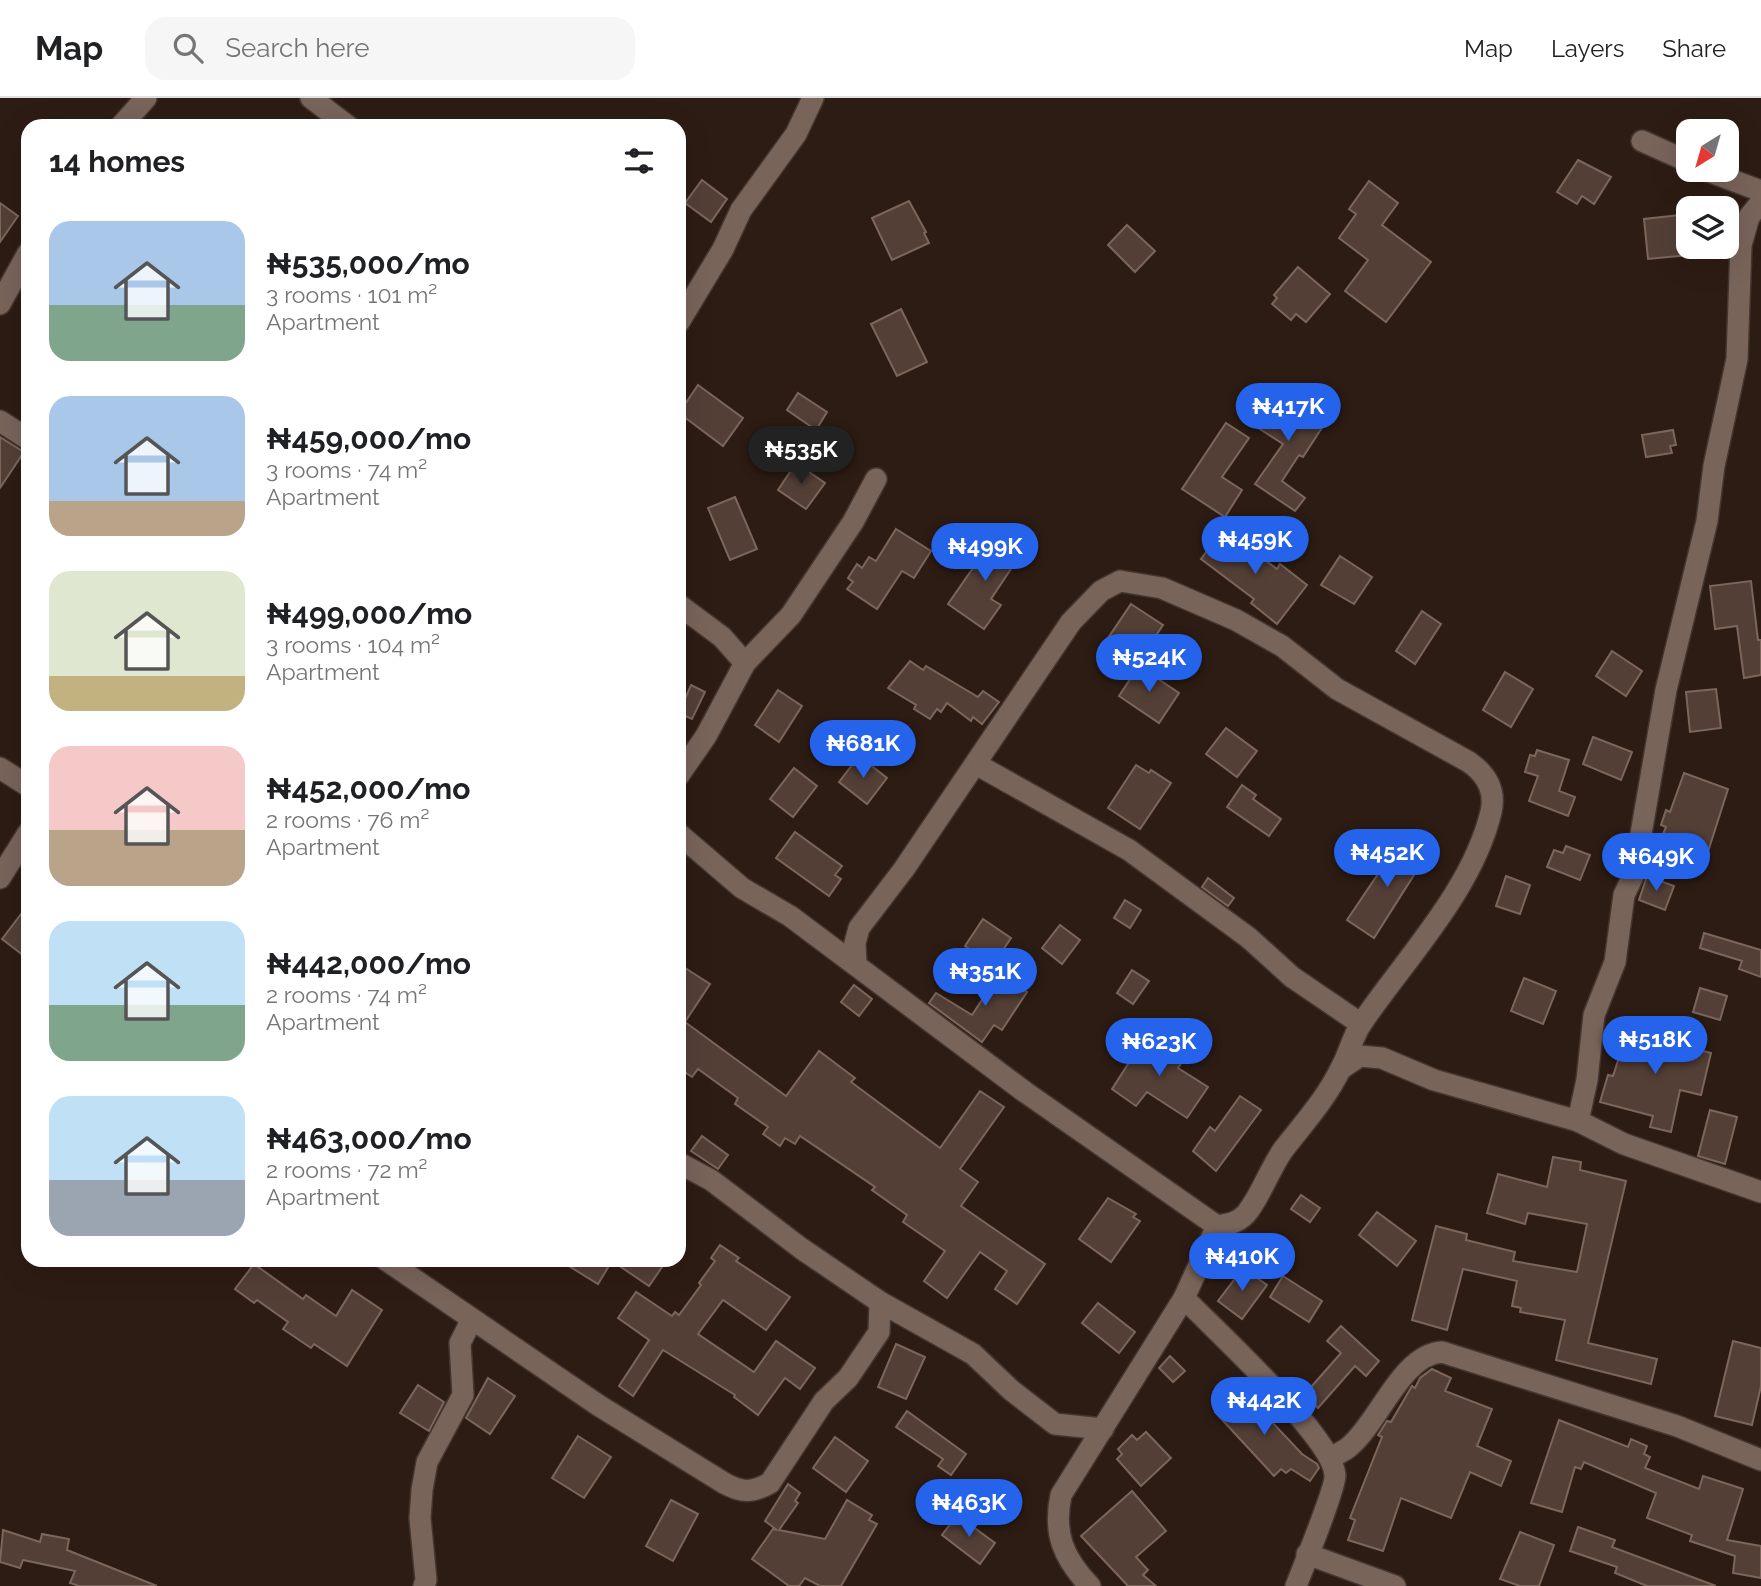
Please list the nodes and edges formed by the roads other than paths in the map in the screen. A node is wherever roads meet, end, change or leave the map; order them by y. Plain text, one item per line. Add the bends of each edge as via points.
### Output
1 (146, 98) edge
2 (311, 98) edge
3 (813, 98) edge
4 (127, 119) edge
5 (339, 119) edge
6 (1642, 141) dead end
7 (1676, 156) edge
8 (1737, 182) edge
9 (1761, 191) edge
10 (1761, 202) edge
11 (21, 266) edge
12 (0, 304) edge
13 (686, 310) edge
14 (0, 421) edge
15 (21, 434) edge
16 (876, 479) dead end
17 (686, 610) edge
18 (745, 663) junction
19 (976, 764) junction
20 (686, 765) edge
21 (0, 768) edge
22 (21, 782) edge
23 (686, 840) edge
24 (21, 844) edge
25 (0, 878) edge
26 (856, 964) junction
27 (1361, 1024) junction
28 (1342, 1068) junction
29 (1578, 1121) junction
30 (686, 1167) edge
31 (1761, 1192) edge
32 (1217, 1226) junction
33 (396, 1267) edge
34 (1184, 1298) junction
35 (880, 1302) junction
36 (471, 1321) junction
37 (1103, 1429) junction
38 (1331, 1457) junction
39 (1761, 1460) edge
40 (1307, 1554) junction
41 (424, 1586) edge
42 (1090, 1586) edge
43 (1296, 1586) edge
44 (1395, 1586) edge

1 - 4 street
2 - 5 street
3 - 13 street via 796,134 741,210
6 - 7 street
8 - 9 street
10 - 29 street via 1749,217 1741,245 1737,359 1707,521 1666,690 1634,874 1624,895 1615,962 1591,1026
11 - 12 street
14 - 15 street
16 - 18 street via 791,615
17 - 18 street via 722,637
18 - 20 street
19 - 26 street via 859,928
19 - 27 street via 1129,850 1249,938 1292,977
19 - 27 street via 1071,622 1101,591 1120,580 1162,587 1236,620 1296,655 1337,689 1469,762 1482,771 1492,794 1484,834 1434,925
21 - 22 street
23 - 26 street via 742,888
24 - 25 street
26 - 32 street via 1025,1092
27 - 28 street
28 - 29 street via 1360,1056 1382,1058 1434,1080
28 - 32 street via 1307,1124 1283,1151 1249,1211 1234,1224
29 - 31 street via 1625,1144
30 - 35 street
32 - 34 street
33 - 36 street
34 - 37 street
34 - 38 street via 1309,1428
35 - 36 street via 879,1332 848,1378 824,1401 769,1483 745,1492 686,1460
35 - 37 street via 974,1354 1055,1424
36 - 41 street via 460,1343 463,1395 427,1462 422,1490
37 - 42 street via 1074,1471 1057,1513 1059,1539
38 - 39 street via 1351,1446 1415,1364 1429,1352 1442,1352 1677,1426
38 - 40 street via 1336,1478
40 - 43 street
40 - 44 street

